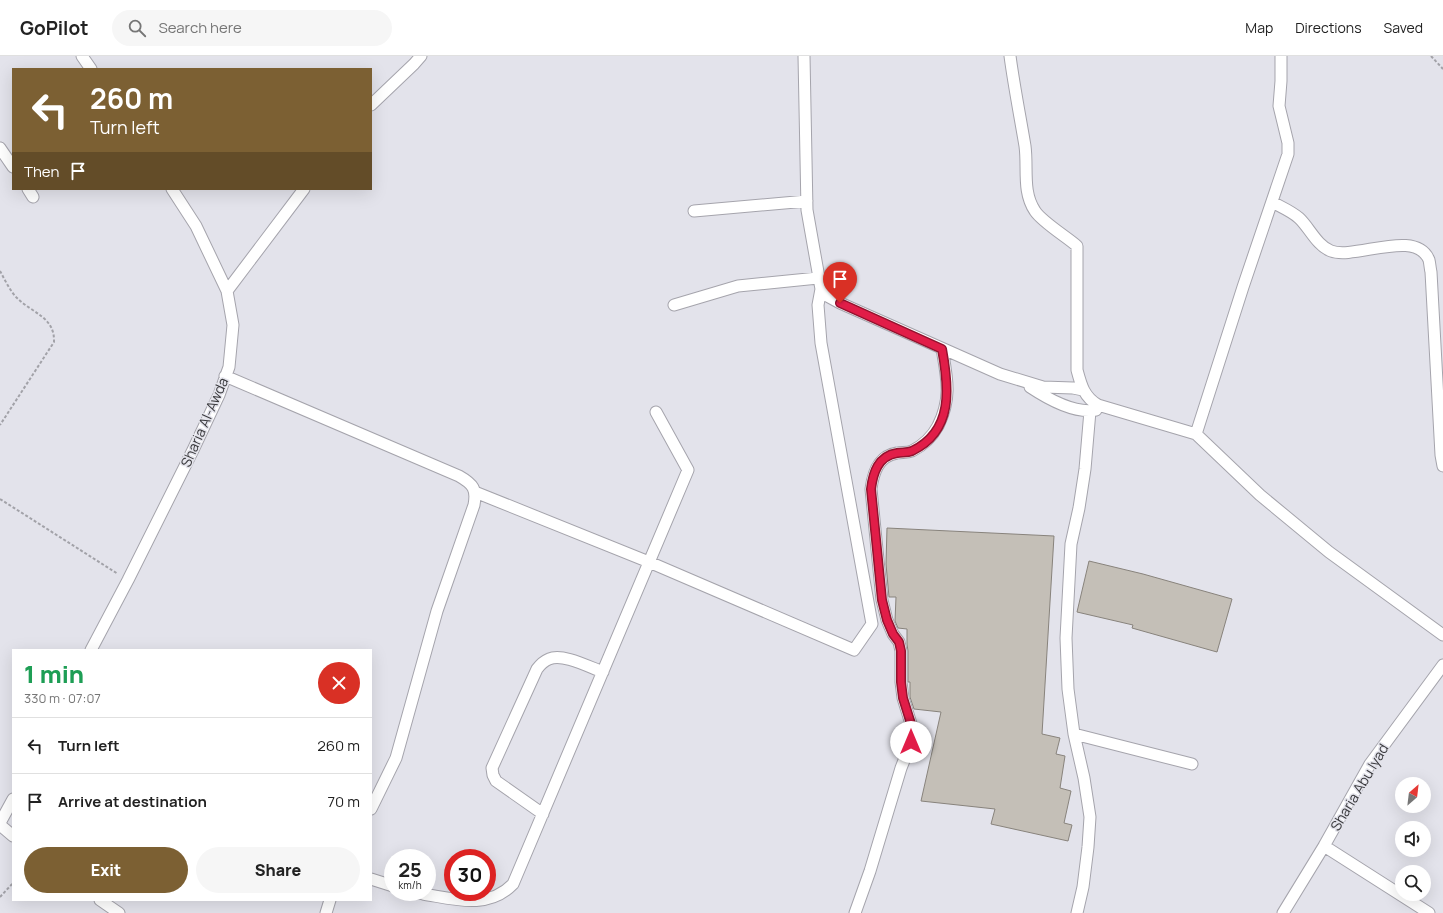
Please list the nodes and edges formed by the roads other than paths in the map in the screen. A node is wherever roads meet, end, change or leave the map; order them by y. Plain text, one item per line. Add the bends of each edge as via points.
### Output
1 (82, 56) edge
2 (421, 56) edge
3 (804, 56) edge
4 (1010, 56) edge
5 (1281, 56) edge
6 (90, 68) edge
7 (372, 104) edge
8 (0, 148) edge
9 (12, 166) edge
10 (173, 190) edge
11 (303, 190) edge
12 (807, 201) junction
13 (1272, 202) junction
14 (694, 211) dead end
15 (818, 278) junction
16 (821, 289) junction
17 (227, 291) junction
18 (674, 305) dead end
19 (942, 349) junction
20 (225, 376) junction
21 (1022, 381) junction
22 (1083, 390) junction
23 (1106, 408) junction
24 (1090, 411) junction
25 (656, 412) dead end
26 (1196, 434) junction
27 (1443, 466) edge
28 (475, 492) junction
29 (649, 562) junction
30 (1443, 635) edge
31 (92, 649) edge
32 (1443, 664) edge
33 (603, 672) junction
34 (1074, 734) junction
35 (1192, 764) dead end
36 (12, 801) edge
37 (372, 807) edge
38 (542, 814) junction
39 (0, 824) edge
40 (12, 835) edge
41 (1324, 846) junction
42 (372, 879) edge
43 (384, 883) edge
44 (436, 896) edge
45 (101, 901) edge
46 (330, 901) edge
47 (1285, 912) edge
48 (119, 913) edge
49 (326, 913) edge
50 (855, 913) edge
51 (1077, 913) edge
52 (1429, 913) edge

1 - 6 street
2 - 7 street
3 - 12 street
4 - 22 street via 1025,148 1026,183 1031,205 1036,213 1077,246 1078,370
5 - 13 street via 1279,106 1288,143 1288,154
8 - 9 street
10 - 17 street, Sharia Al-Awda via 196,226
11 - 17 street
12 - 14 street
12 - 15 street
13 - 26 street
13 - 27 street via 1299,218 1321,244 1336,253 1406,245 1425,254 1431,272
15 - 16 street
15 - 18 street via 738,286
16 - 19 street via 840,303
16 - 29 street via 818,305 821,343 872,624 854,650
17 - 20 street, Sharia Al-Awda via 233,325
19 - 21 street
19 - 50 street via 947,405 934,433 925,443 910,452 896,453 885,458 873,474 871,489 882,600 887,620 899,642 903,698 912,727 911,742
20 - 28 street via 459,476 468,482
20 - 31 street, Sharia Al-Awda via 219,395 196,443
21 - 22 street via 1043,387
21 - 24 street via 1038,393 1059,403
22 - 23 street via 1091,401
23 - 24 street
23 - 26 street
24 - 34 street via 1086,469 1071,544 1068,594 1068,690
25 - 29 street via 688,470
26 - 30 street via 1260,495 1324,547
28 - 29 street
28 - 37 street via 474,505 437,611 396,758
29 - 33 street
32 - 41 street, Sharia Abu Iyad via 1370,764
33 - 38 street
33 - 38 street via 561,657 550,658 542,663 492,768 496,781
34 - 35 street
34 - 51 street via 1090,817 1088,847
36 - 39 street
38 - 44 street via 513,884 505,892 476,902
39 - 40 street
41 - 47 street, Sharia Abu Iyad
41 - 52 street
42 - 43 street
45 - 48 street
46 - 49 street

